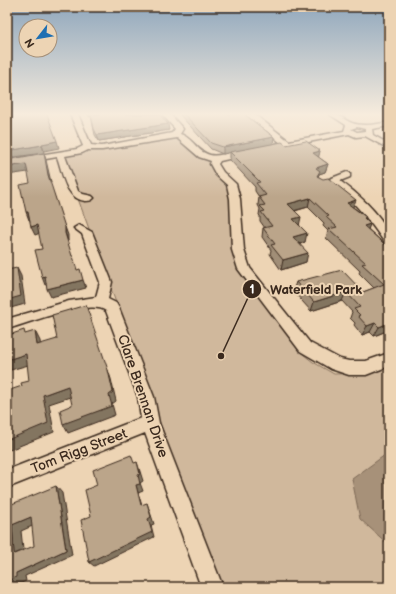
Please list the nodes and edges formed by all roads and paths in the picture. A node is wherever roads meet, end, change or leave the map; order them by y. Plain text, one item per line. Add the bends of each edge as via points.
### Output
1 (86, 142) edge
2 (137, 142) edge
3 (188, 142) edge
4 (284, 142) edge
5 (297, 142) edge
6 (287, 144) junction
7 (87, 147) junction
8 (60, 154) junction
9 (216, 158) junction
10 (7, 163) edge
11 (347, 175) dead end
12 (334, 181) junction
13 (321, 183) edge
14 (89, 198) dead end
15 (79, 228) dead end
16 (389, 241) edge
17 (101, 302) junction
18 (7, 324) edge
19 (389, 359) edge
20 (150, 423) junction
21 (7, 479) edge
22 (212, 587) edge

1 - 7 street
2 - 7 street via 102,148
3 - 9 street via 199,154 207,158
4 - 6 street
5 - 6 street
6 - 9 street
7 - 8 street
8 - 10 street
8 - 14 street via 74,192 80,197
9 - 19 street via 214,164 219,173 231,184 235,199 238,250 244,269 305,347 349,368 366,368
11 - 12 street
12 - 13 street
12 - 16 street via 352,194 367,210
15 - 17 street via 87,232 106,282
17 - 18 street via 86,302
17 - 20 street, Clare Brennan Drive via 112,308 146,397
20 - 21 street, Tom Rigg Street
20 - 22 street, Clare Brennan Drive

